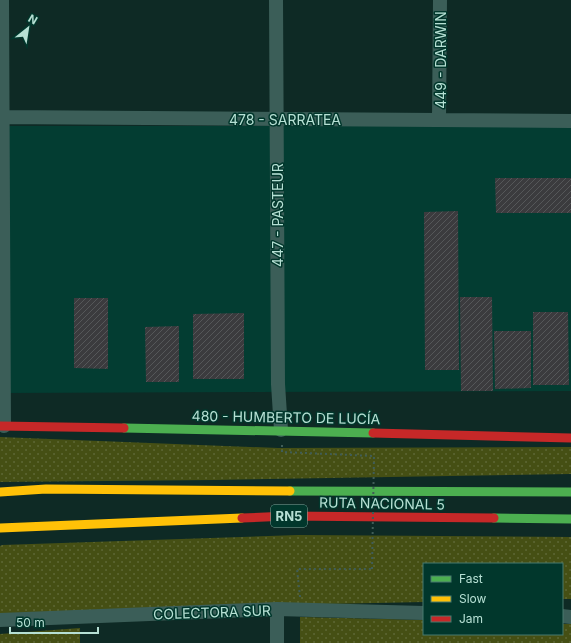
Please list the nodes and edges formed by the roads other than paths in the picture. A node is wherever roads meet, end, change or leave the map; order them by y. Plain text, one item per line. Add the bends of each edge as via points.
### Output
1 (2, 0) edge
2 (276, 0) edge
3 (440, 0) edge
4 (2, 117) edge
5 (276, 119) junction
6 (439, 120) junction
7 (571, 121) edge
8 (2, 426) edge
9 (281, 430) junction
10 (571, 438) edge
11 (0, 488) edge
12 (46, 489) junction
13 (0, 492) edge
14 (571, 492) edge
15 (571, 519) edge
16 (0, 528) edge
17 (277, 610) junction
18 (423, 613) edge
19 (0, 620) edge
20 (278, 643) edge

1 - 4 street
2 - 5 street, 447 - PASTEUR
3 - 6 street, 449 - DARWIN
4 - 5 street, 478 - SARRATEA
4 - 8 street
5 - 6 street, 478 - SARRATEA
5 - 9 street, 447 - PASTEUR via 278,384
6 - 7 street, 478 - SARRATEA
8 - 9 main road, 480 - HUMBERTO DE LUCÍA
9 - 10 main road, 480 - HUMBERTO DE LUCÍA
11 - 12 main road
12 - 13 main road, RUTA NACIONAL 5 / RN5
12 - 14 main road, RUTA NACIONAL 5 / RN5
15 - 16 main road, RUTA NACIONAL 5 / RN5 via 288,516
17 - 18 street, COLECTORA SUR
17 - 19 street, COLECTORA SUR
17 - 20 street

